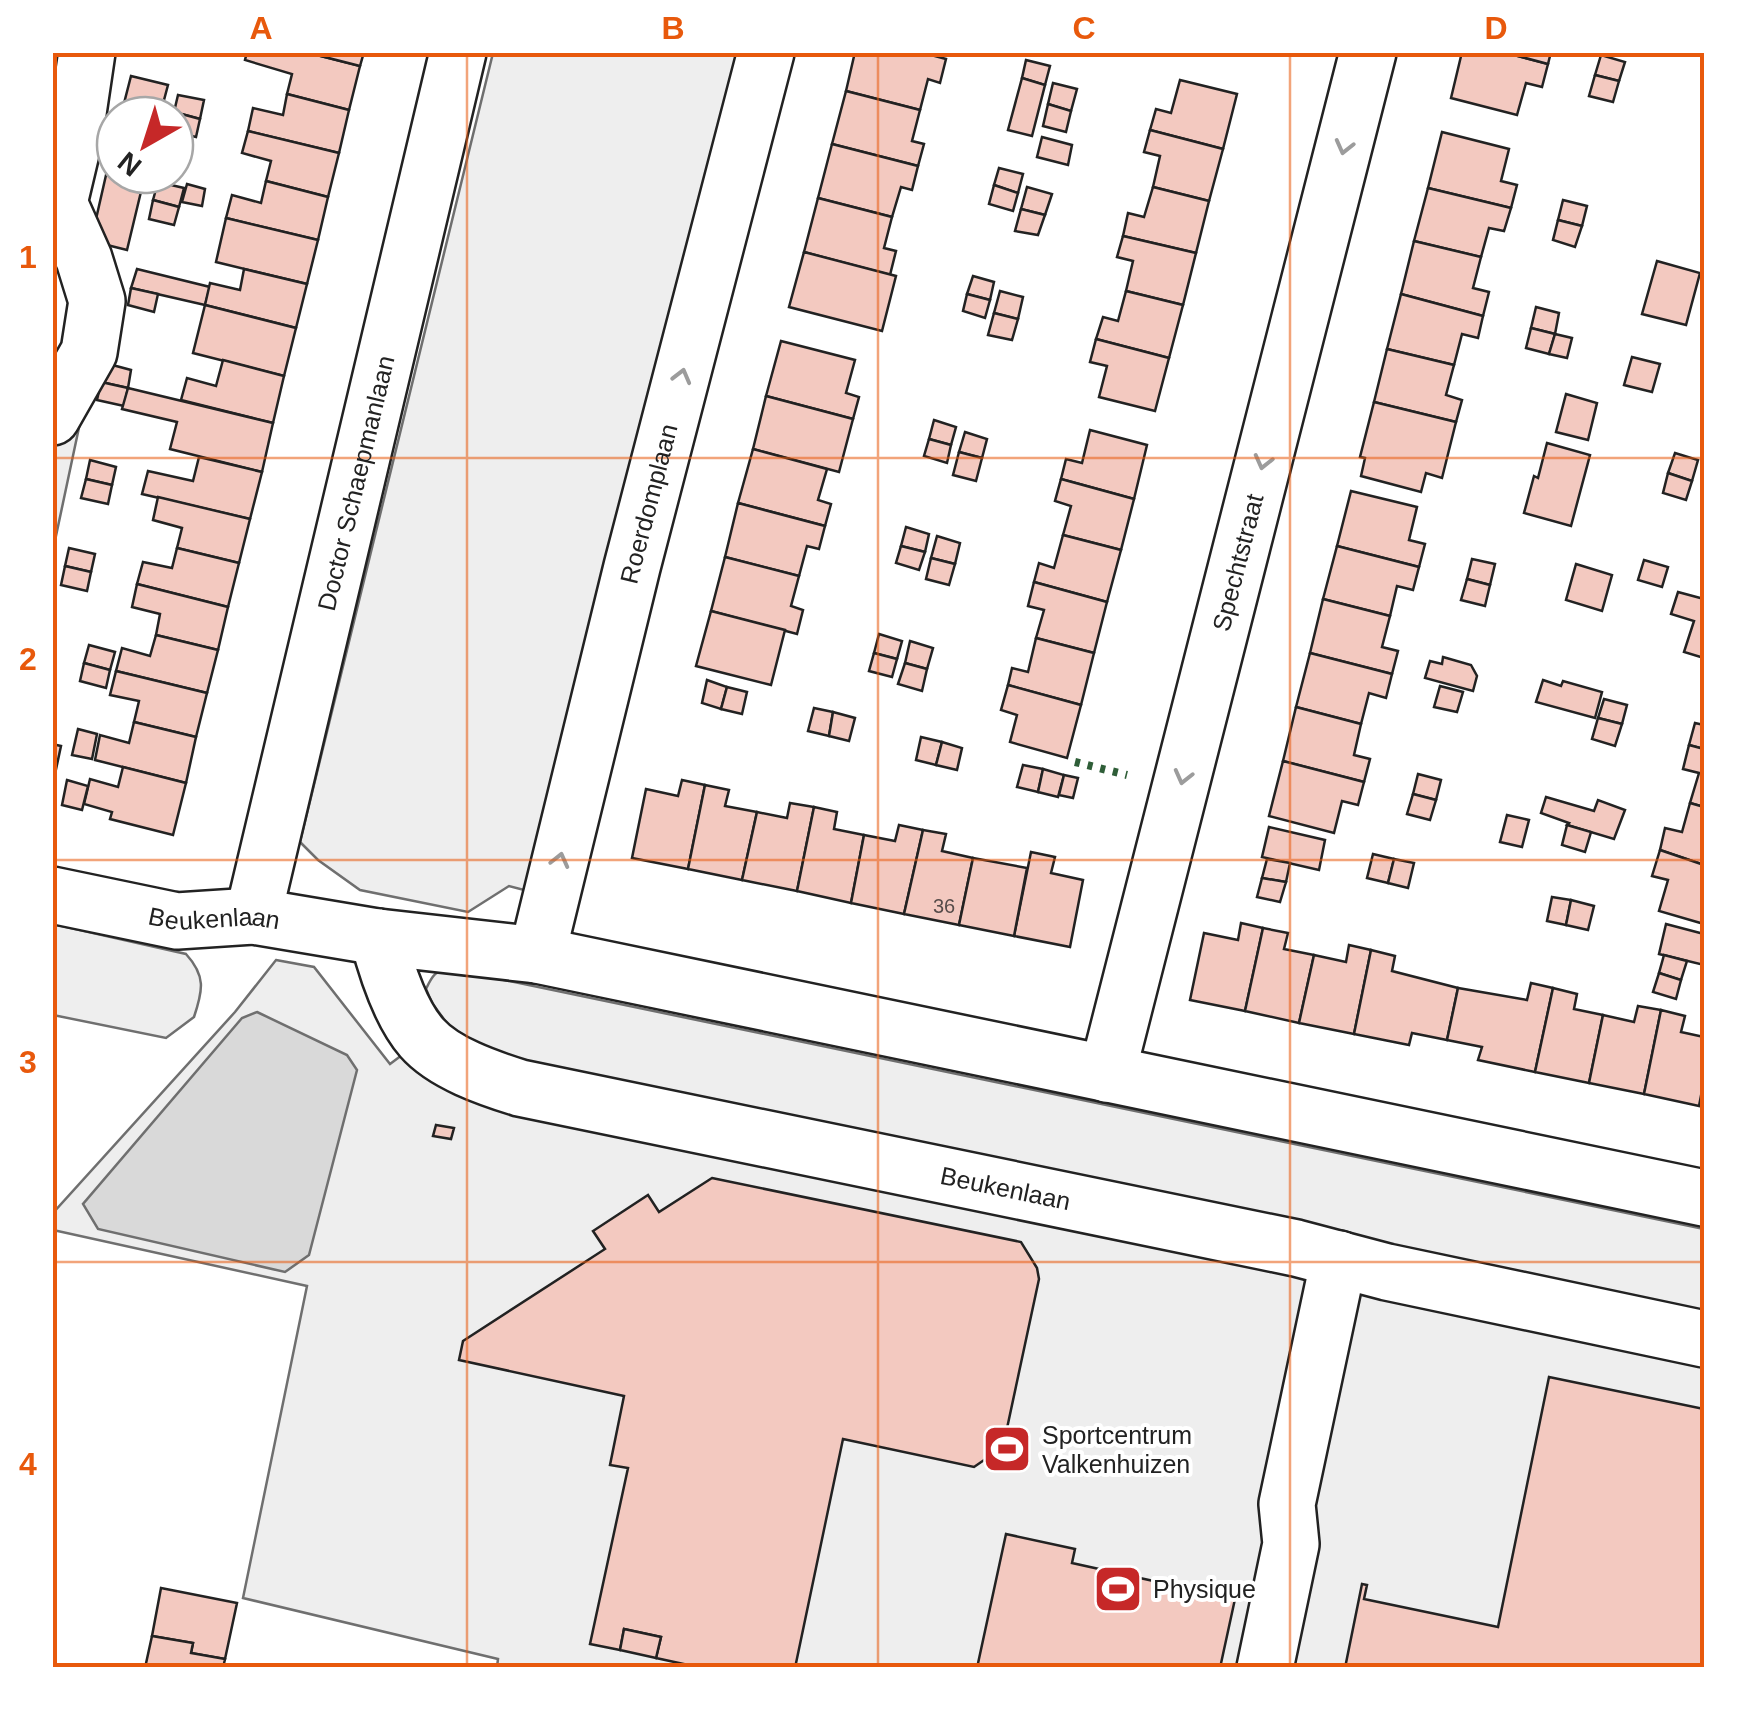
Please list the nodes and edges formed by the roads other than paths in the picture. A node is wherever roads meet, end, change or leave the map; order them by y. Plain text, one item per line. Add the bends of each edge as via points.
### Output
1 (87, 52) edge
2 (458, 52) edge
3 (766, 52) edge
4 (1368, 52) edge
5 (52, 417) edge
6 (52, 895) edge
7 (253, 916) junction
8 (378, 937) junction
9 (536, 955) junction
10 (1107, 1074) junction
11 (1704, 1198) edge
12 (1339, 1260) junction
13 (1704, 1339) edge
14 (1265, 1668) edge

1 - 5 street via 60,203 96,301 90,352
2 - 7 street, Doctor Schaepmanlaan
9 -> 3 street, Roerdomplaan
4 -> 10 street, Spechtstraat
6 - 7 street, Beukenlaan via 177,920
7 - 8 street, Beukenlaan
8 - 9 street, Beukenlaan
8 - 12 street, Beukenlaan via 390,981 422,1038 471,1073
9 - 10 street, Beukenlaan
10 - 11 street, Beukenlaan
12 - 13 street, Beukenlaan
12 - 14 street via 1287,1504 1291,1544

